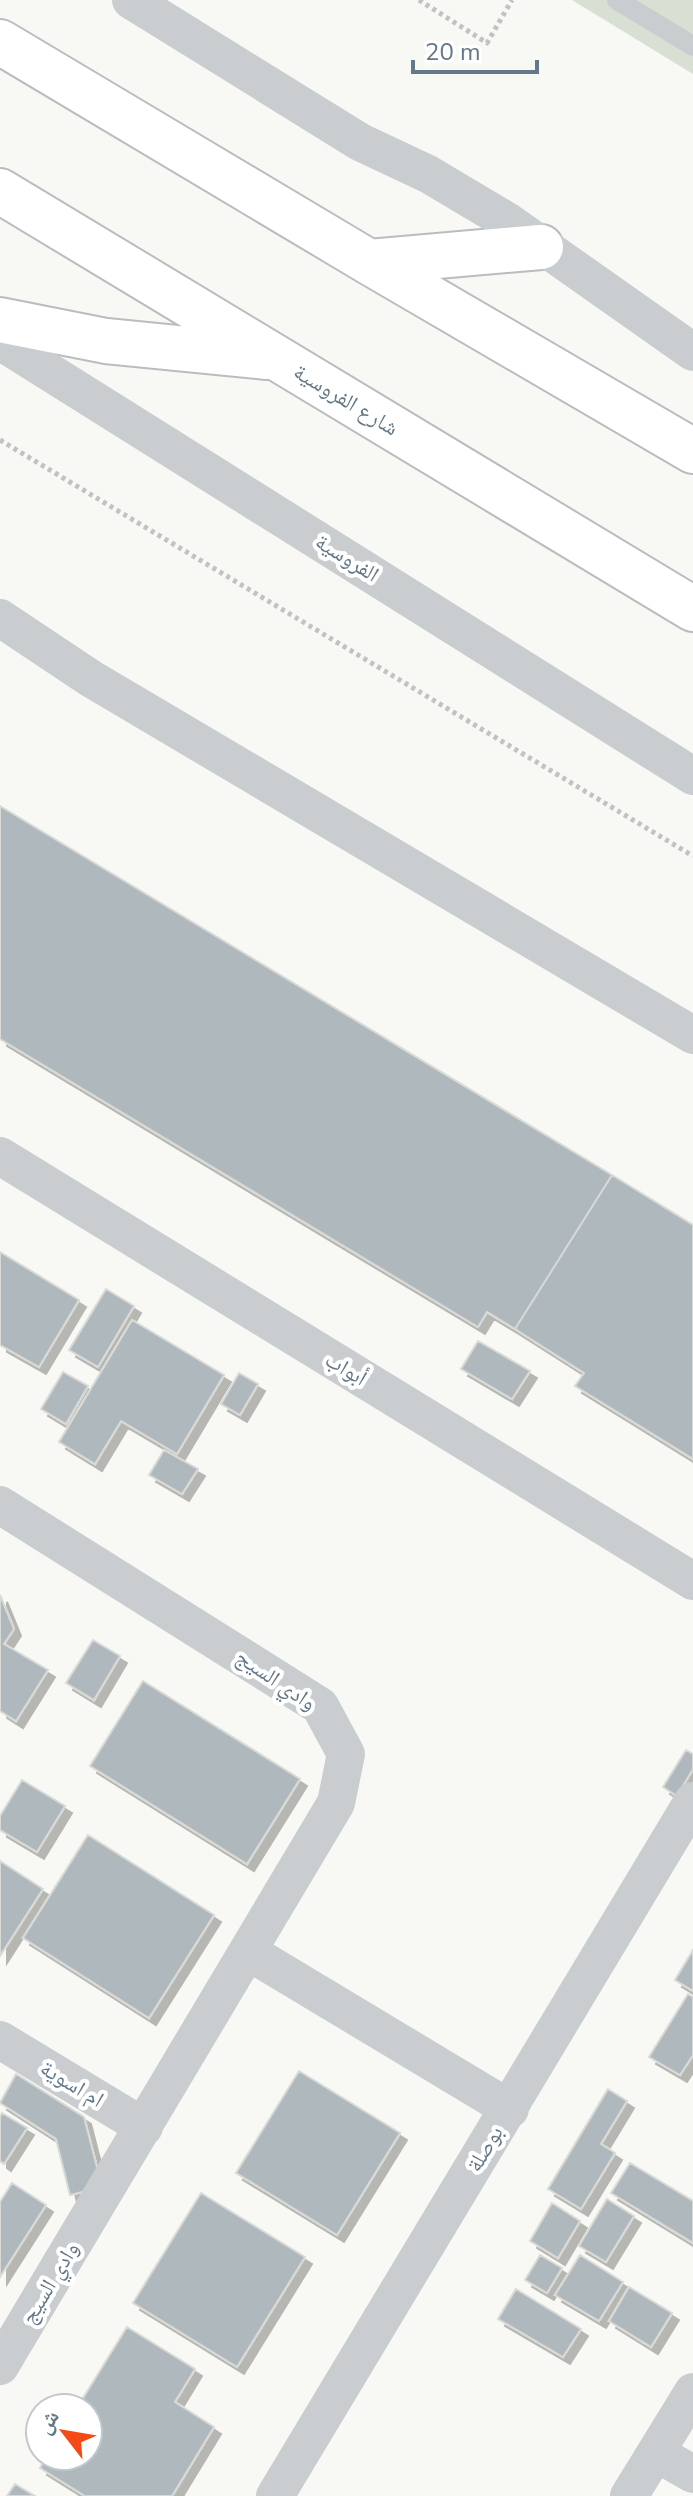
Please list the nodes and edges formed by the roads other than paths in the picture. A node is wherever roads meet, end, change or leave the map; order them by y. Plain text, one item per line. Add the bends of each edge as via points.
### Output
1 (131, 0) edge
2 (617, 0) edge
3 (0, 42) edge
4 (693, 46) edge
5 (0, 191) edge
6 (541, 247) junction
7 (369, 262) junction
8 (0, 320) edge
9 (0, 341) edge
10 (686, 341) edge
11 (276, 358) junction
12 (693, 451) edge
13 (693, 609) edge
14 (0, 618) edge
15 (693, 776) edge
16 (693, 1035) edge
17 (0, 1156) edge
18 (0, 1505) edge
19 (693, 1581) edge
20 (693, 1801) edge
21 (249, 1952) junction
22 (0, 2040) edge
23 (510, 2109) junction
24 (144, 2127) junction
25 (0, 2366) edge
26 (693, 2392) edge
27 (656, 2453) junction
28 (693, 2474) edge
29 (275, 2496) edge
30 (629, 2496) edge

1 - 6 street via 360,142 483,206
2 - 4 lane
3 - 7 highway
5 - 11 highway, شارع الفروسية
6 - 7 highway
6 - 10 street
7 - 12 highway
8 - 11 highway via 106,341
9 - 15 street, الفروسية
11 - 13 highway, شارع الفروسية
14 - 16 street via 90,678
17 - 19 street, أبواب
18 - 21 street, وادي السيج via 320,1706 346,1754 336,1803
20 - 23 street, بوصلة
21 - 23 street
21 - 24 street, وادي السيج
22 - 24 street, ام اسوية
23 - 29 street, بوصلة
24 - 25 street, وادي السيج
26 - 27 street
27 - 28 street
27 - 30 street

